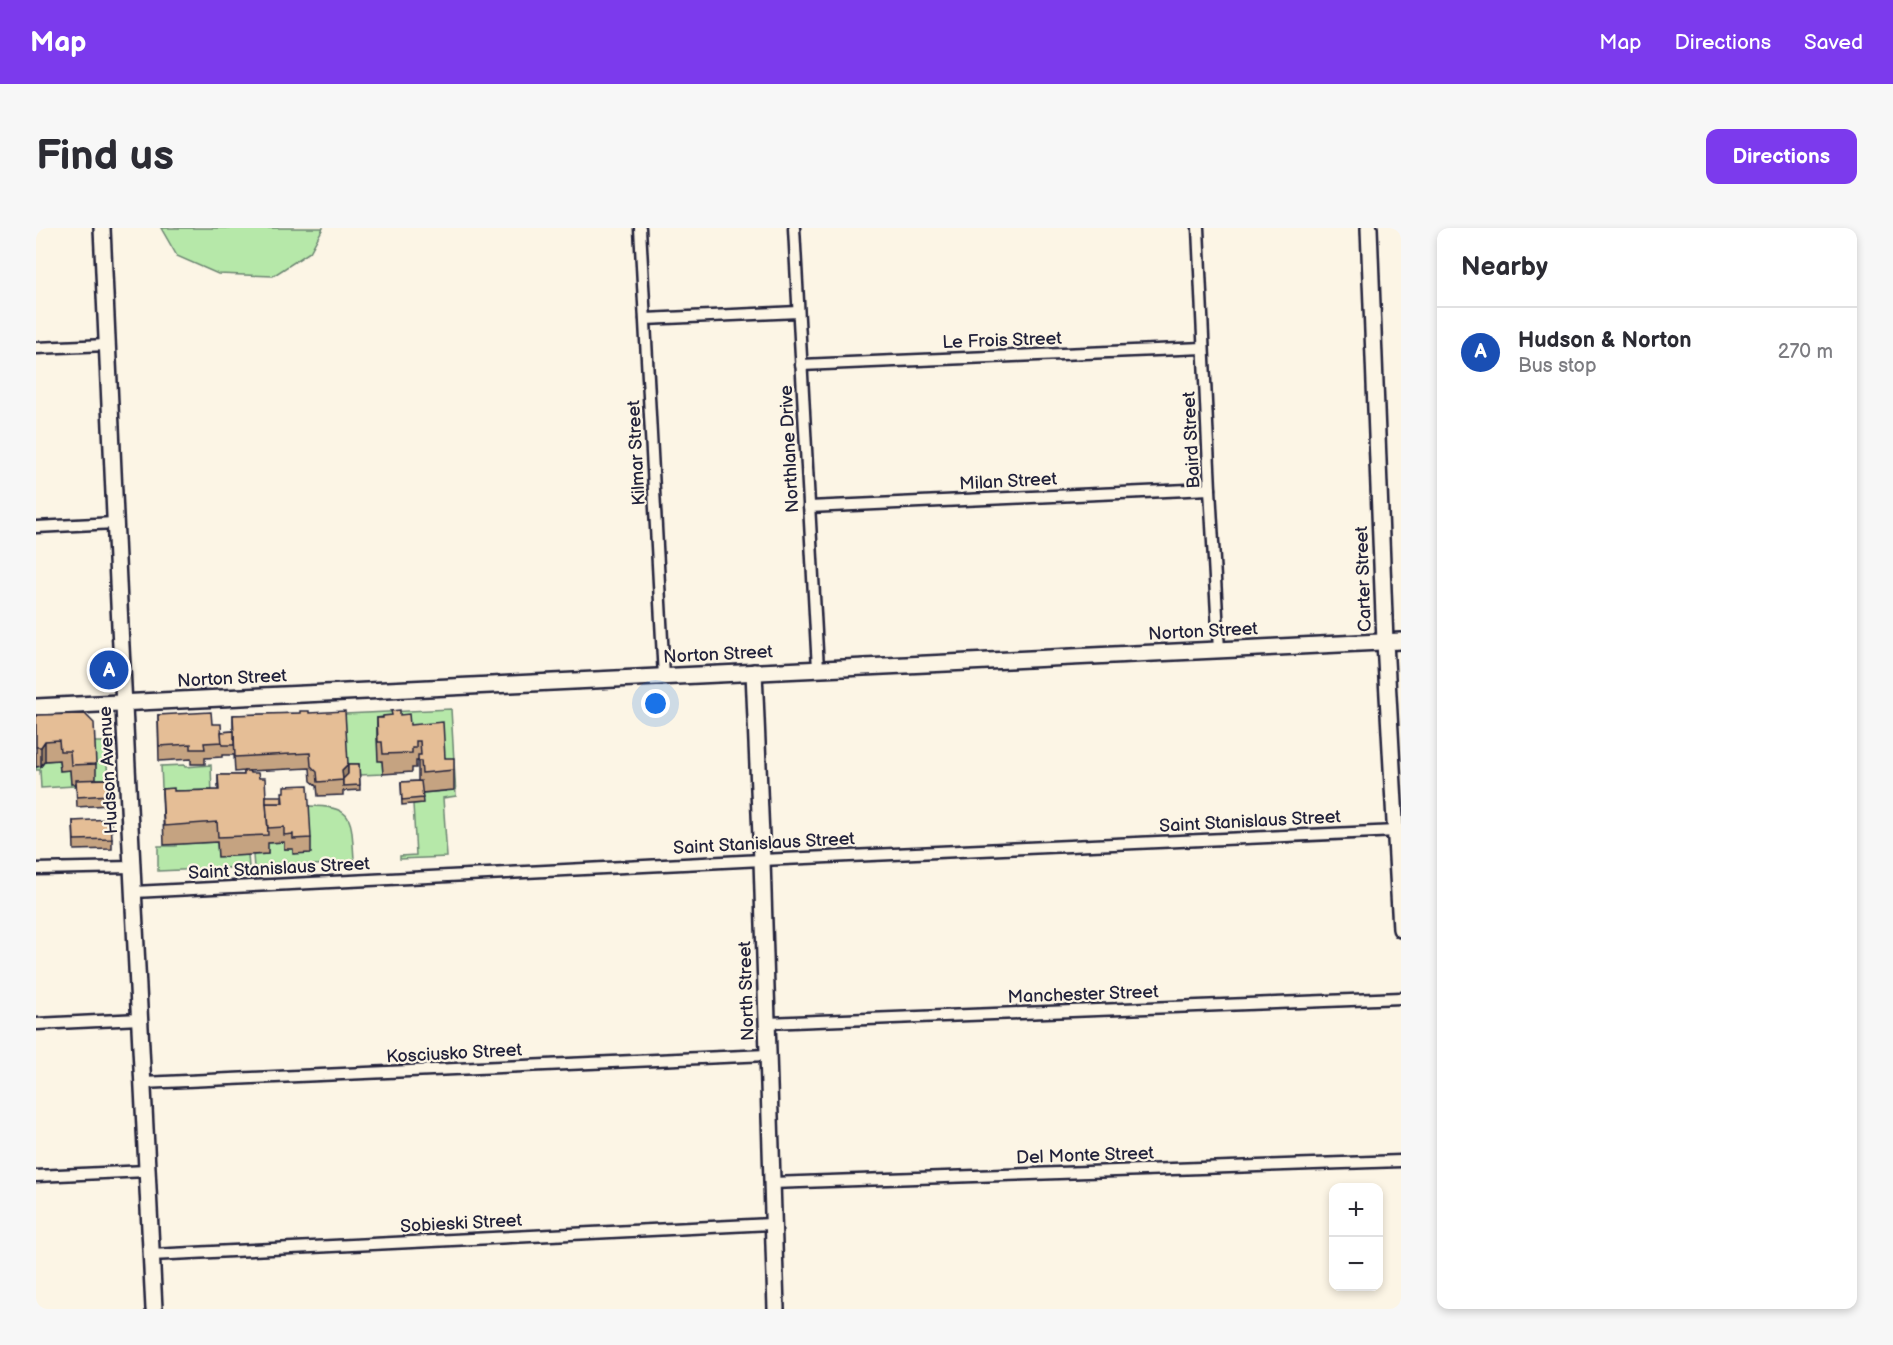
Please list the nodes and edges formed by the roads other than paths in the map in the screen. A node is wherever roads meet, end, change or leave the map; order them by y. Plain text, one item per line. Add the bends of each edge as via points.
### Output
1 (102, 228) edge
2 (640, 228) edge
3 (794, 228) edge
4 (1198, 228) edge
5 (1368, 228) edge
6 (798, 312) junction
7 (645, 319) junction
8 (107, 345) junction
9 (36, 348) edge
10 (1203, 348) junction
11 (801, 365) junction
12 (1210, 489) junction
13 (809, 507) junction
14 (115, 523) junction
15 (36, 526) edge
16 (1393, 642) edge
17 (1219, 650) junction
18 (818, 669) junction
19 (754, 672) junction
20 (664, 676) junction
21 (124, 702) junction
22 (36, 707) edge
23 (1397, 831) junction
24 (762, 860) junction
25 (132, 867) junction
26 (36, 869) edge
27 (134, 892) junction
28 (1401, 929) edge
29 (1401, 998) edge
30 (140, 1019) junction
31 (767, 1023) junction
32 (36, 1024) edge
33 (767, 1055) junction
34 (143, 1083) junction
35 (1401, 1161) edge
36 (147, 1171) junction
37 (36, 1176) edge
38 (771, 1183) junction
39 (772, 1224) junction
40 (151, 1255) junction
41 (154, 1309) edge
42 (776, 1309) edge

1 - 8 main road, Hudson Avenue
2 - 7 street, Kilmar Street
3 - 6 street, Northlane Drive
4 - 10 street, Baird Street
5 - 16 main road, Carter Street
6 - 7 street
6 - 11 street, Northlane Drive
7 - 20 street, Kilmar Street
8 - 9 street
8 - 14 main road, Hudson Avenue
10 - 11 street, Le Frois Street
10 - 12 street, Baird Street
11 - 13 street, Northlane Drive
12 - 13 street, Milan Street
12 - 17 street, Baird Street
13 - 18 street, Northlane Drive
14 - 15 street
14 - 21 main road, Hudson Avenue
16 - 17 main road, Norton Street
16 - 23 main road, Carter Street
17 - 18 main road, Norton Street
18 - 19 main road, Norton Street
19 - 20 main road, Norton Street
19 - 24 main road, North Street
20 - 21 main road, Norton Street
21 - 22 main road, Norton Street
21 - 25 main road, Hudson Avenue
23 - 24 street, Saint Stanislaus Street
23 - 28 main road, Carter Street
24 - 27 street, Saint Stanislaus Street
24 - 31 main road, North Street
25 - 26 street
25 - 27 main road, Hudson Avenue
27 - 30 main road, Hudson Avenue
29 - 31 street, Manchester Street
30 - 32 street
30 - 34 main road, Hudson Avenue
31 - 33 main road, North Street
33 - 34 street, Kosciusko Street
33 - 38 main road, North Street
34 - 36 main road, Hudson Avenue
35 - 38 street, Del Monte Street
36 - 37 street
36 - 40 main road, Hudson Avenue
38 - 39 main road, North Street
39 - 40 street, Sobieski Street
39 - 42 main road, North Street
40 - 41 main road, Hudson Avenue

